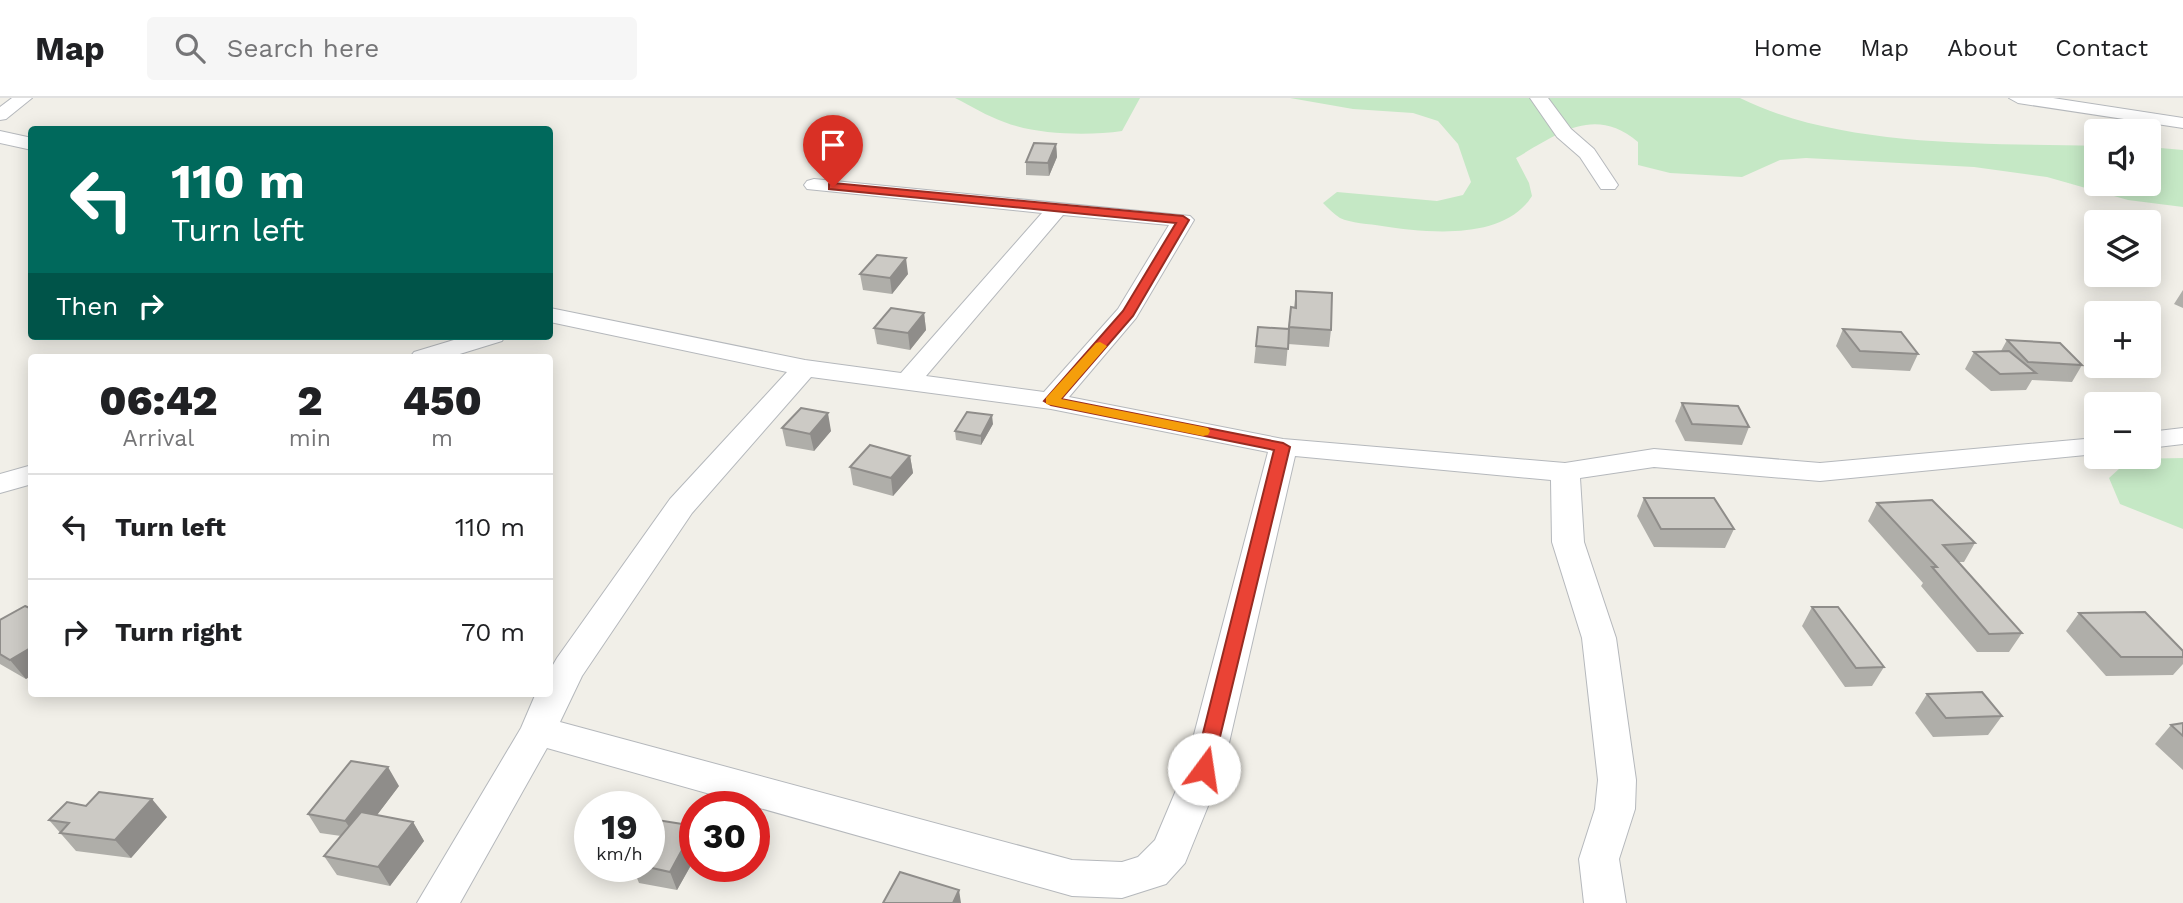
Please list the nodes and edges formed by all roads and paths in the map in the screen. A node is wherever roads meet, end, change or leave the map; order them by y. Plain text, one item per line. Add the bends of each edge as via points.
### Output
1 (23, 98) edge
2 (1539, 98) edge
3 (2018, 98) edge
4 (0, 115) edge
5 (2183, 122) edge
6 (0, 136) edge
7 (28, 143) edge
8 (814, 185) dead end
9 (1608, 185) dead end
10 (1058, 208) junction
11 (553, 317) edge
12 (480, 340) edge
13 (433, 354) edge
14 (805, 368) junction
15 (907, 382) junction
16 (1051, 401) junction
17 (2183, 436) edge
18 (2161, 439) edge
19 (1283, 447) junction
20 (2084, 447) edge
21 (1565, 472) junction
22 (28, 475) edge
23 (0, 484) edge
24 (553, 695) edge
25 (552, 697) edge
26 (538, 731) junction
27 (439, 903) edge
28 (1605, 903) edge

1 - 4 street
2 - 9 street
3 - 5 street
6 - 7 street
8 - 10 street
10 - 15 street
10 - 16 street via 1183,220 1128,313
11 - 14 street
12 - 13 street
14 - 15 street
14 - 24 street via 681,506
15 - 16 street
16 - 19 street
17 - 18 street
19 - 21 street
19 - 26 street via 1204,769 1171,851 1151,871 1122,880 1072,878
20 - 21 street via 1820,472 1654,458
21 - 28 street via 1568,542 1599,638 1617,780 1615,809 1599,859
22 - 23 street
25 - 26 street
26 - 27 street

